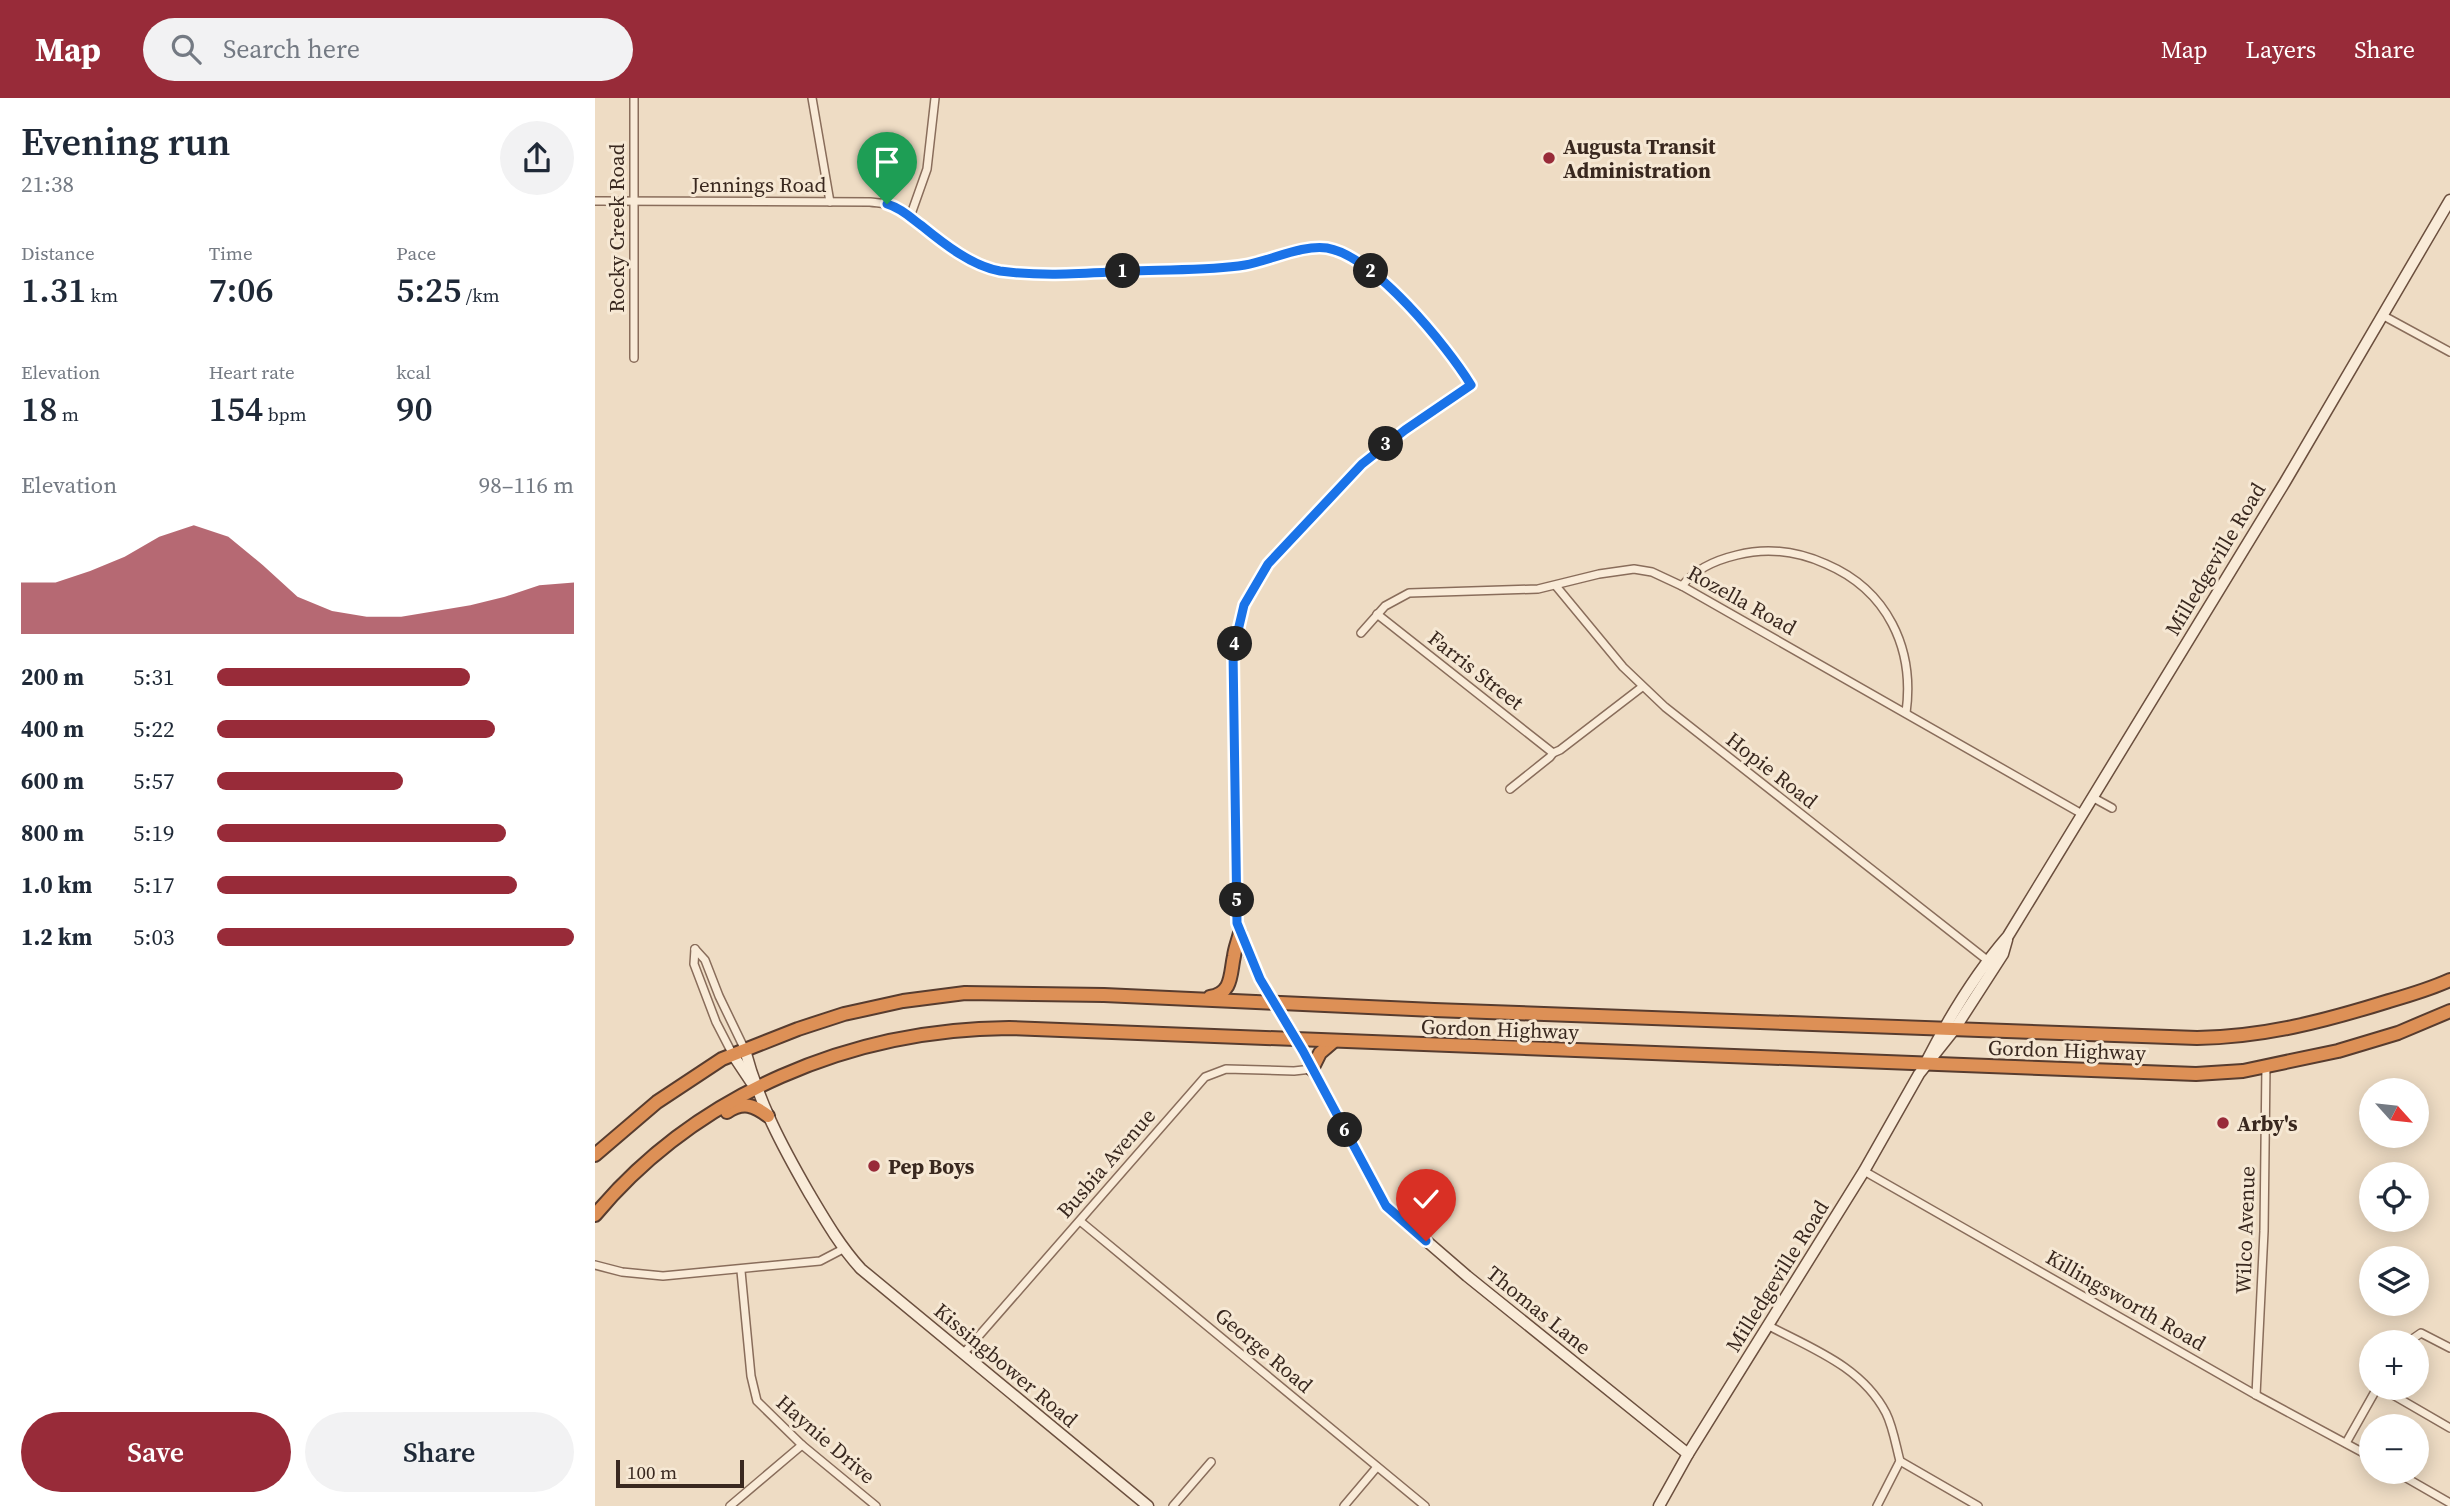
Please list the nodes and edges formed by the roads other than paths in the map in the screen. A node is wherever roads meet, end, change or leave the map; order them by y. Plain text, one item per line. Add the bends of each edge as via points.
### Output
1 (634, 98) edge
2 (812, 98) edge
3 (935, 98) edge
4 (2450, 200) edge
5 (595, 201) edge
6 (634, 201) junction
7 (830, 202) junction
8 (910, 217) junction
9 (2382, 315) junction
10 (2450, 352) edge
11 (634, 358) dead end
12 (1556, 586) junction
13 (1682, 586) junction
14 (1377, 614) junction
15 (1361, 633) dead end
16 (1642, 687) junction
17 (1906, 713) junction
18 (1553, 752) junction
19 (1510, 789) dead end
20 (2092, 797) junction
21 (2112, 808) dead end
22 (2082, 814) junction
23 (1240, 933) junction
24 (2008, 936) junction
25 (1987, 960) junction
26 (2447, 984) edge
27 (1197, 999) junction
28 (1274, 1002) junction
29 (2450, 1011) edge
30 (1948, 1029) junction
31 (1296, 1040) junction
32 (1334, 1041) junction
33 (739, 1053) junction
34 (1925, 1064) junction
35 (2266, 1065) junction
36 (1312, 1069) junction
37 (755, 1088) junction
38 (768, 1116) junction
39 (666, 1146) junction
40 (595, 1155) edge
41 (1864, 1171) junction
42 (596, 1215) edge
43 (1080, 1221) junction
44 (843, 1249) junction
45 (595, 1256) edge
46 (599, 1265) edge
47 (741, 1270) junction
48 (1769, 1326) junction
49 (2429, 1337) edge
50 (2450, 1348) edge
51 (963, 1354) junction
52 (2256, 1395) junction
53 (2372, 1400) edge
54 (2400, 1400) edge
55 (2450, 1428) edge
56 (2346, 1443) junction
57 (802, 1445) junction
58 (2359, 1450) edge
59 (1688, 1454) junction
60 (1900, 1461) junction
61 (1211, 1462) dead end
62 (1377, 1467) junction
63 (2415, 1484) edge
64 (2449, 1505) edge
65 (730, 1506) edge
66 (876, 1506) edge
67 (1148, 1506) edge
68 (1173, 1506) edge
69 (1344, 1506) edge
70 (1425, 1506) edge
71 (1659, 1506) edge
72 (1877, 1506) edge
73 (1978, 1506) edge

1 - 6 street, Rocky Creek Road
2 - 7 street
3 - 8 street via 927,169
4 - 9 street, Milledgeville Road
5 - 6 street, Jennings Road
6 - 7 street, Jennings Road
6 - 11 street, Rocky Creek Road
7 - 8 street, Jennings Road via 887,204
8 - 23 street, Jennings Road via 978,263 995,270 1033,274 1215,269 1310,248 1333,249 1367,267 1418,316 1451,353 1471,385 1362,464 1268,564 1244,605 1233,652
9 - 10 street
9 - 20 street, Milledgeville Road
12 - 13 street, Rozella Road via 1634,569
12 - 14 street, Rozella Road via 1409,593
12 - 16 street, Hopie Road
13 - 17 street, Rozella Road
13 - 17 street via 1719,559 1769,550 1805,555 1848,573 1868,588 1898,637 1907,676
14 - 15 street, Rozella Road
14 - 18 street, Farris Street
16 - 18 street
16 - 25 street, Hopie Road
17 - 22 street, Rozella Road
18 - 19 street
20 - 21 street
20 - 22 street, Milledgeville Road
22 - 24 street, Milledgeville Road
23 - 27 highway via 1228,985 1217,995
23 - 28 street
24 - 25 street, Milledgeville Road
24 - 30 street, Milledgeville Road via 2003,954
25 - 30 street, Milledgeville Road
26 - 30 highway, Gordon Highway via 2332,1019 2255,1035 2178,1038
27 - 28 highway, Gordon Highway
27 - 33 highway, Gordon Highway via 1010,992 903,1000 844,1014
28 - 30 highway, Gordon Highway
28 - 31 street, Thomas Lane
29 - 35 highway, Gordon Highway via 2368,1042
30 - 34 street, Milledgeville Road
31 - 32 highway, Gordon Highway
31 - 36 street, Thomas Lane
31 - 37 highway, Gordon Highway via 1009,1028 932,1032 827,1057
32 - 34 highway, Gordon Highway
32 - 36 highway via 1320,1053
33 - 33 street, Kissingbower Road via 705,960 695,949 694,964 716,1022
33 - 37 street, Kissingbower Road
33 - 40 highway, Gordon Highway via 668,1093
34 - 35 highway, Gordon Highway via 2196,1074
34 - 41 street, Milledgeville Road
35 - 52 street, Wilco Avenue
36 - 43 street, Busbia Avenue via 1226,1069 1205,1077
36 - 59 street, Thomas Lane via 1386,1206
37 - 38 street, Kissingbower Road
37 - 39 highway, Gordon Highway
38 - 39 highway via 751,1105 733,1108
38 - 44 street, Kissingbower Road
39 - 42 highway, Gordon Highway
41 - 48 street, Milledgeville Road
41 - 52 street, Killingsworth Road
43 - 51 street, Busbia Avenue
43 - 62 street, George Road
44 - 47 street via 820,1261
44 - 51 street, Kissingbower Road
45 - 46 street
46 - 47 street via 663,1276
47 - 57 street, Haynie Drive via 757,1401
48 - 59 street, Milledgeville Road
48 - 60 street via 1839,1363 1870,1387 1888,1416
49 - 50 street
51 - 67 street, Kissingbower Road
52 - 56 street, Killingsworth Road
53 - 56 street
54 - 55 street
56 - 58 street, Killingsworth Road
57 - 65 street
57 - 66 street, Haynie Drive
59 - 71 street, Milledgeville Road
60 - 72 street
60 - 73 street
61 - 68 street
62 - 69 street
62 - 70 street, George Road
63 - 64 street

